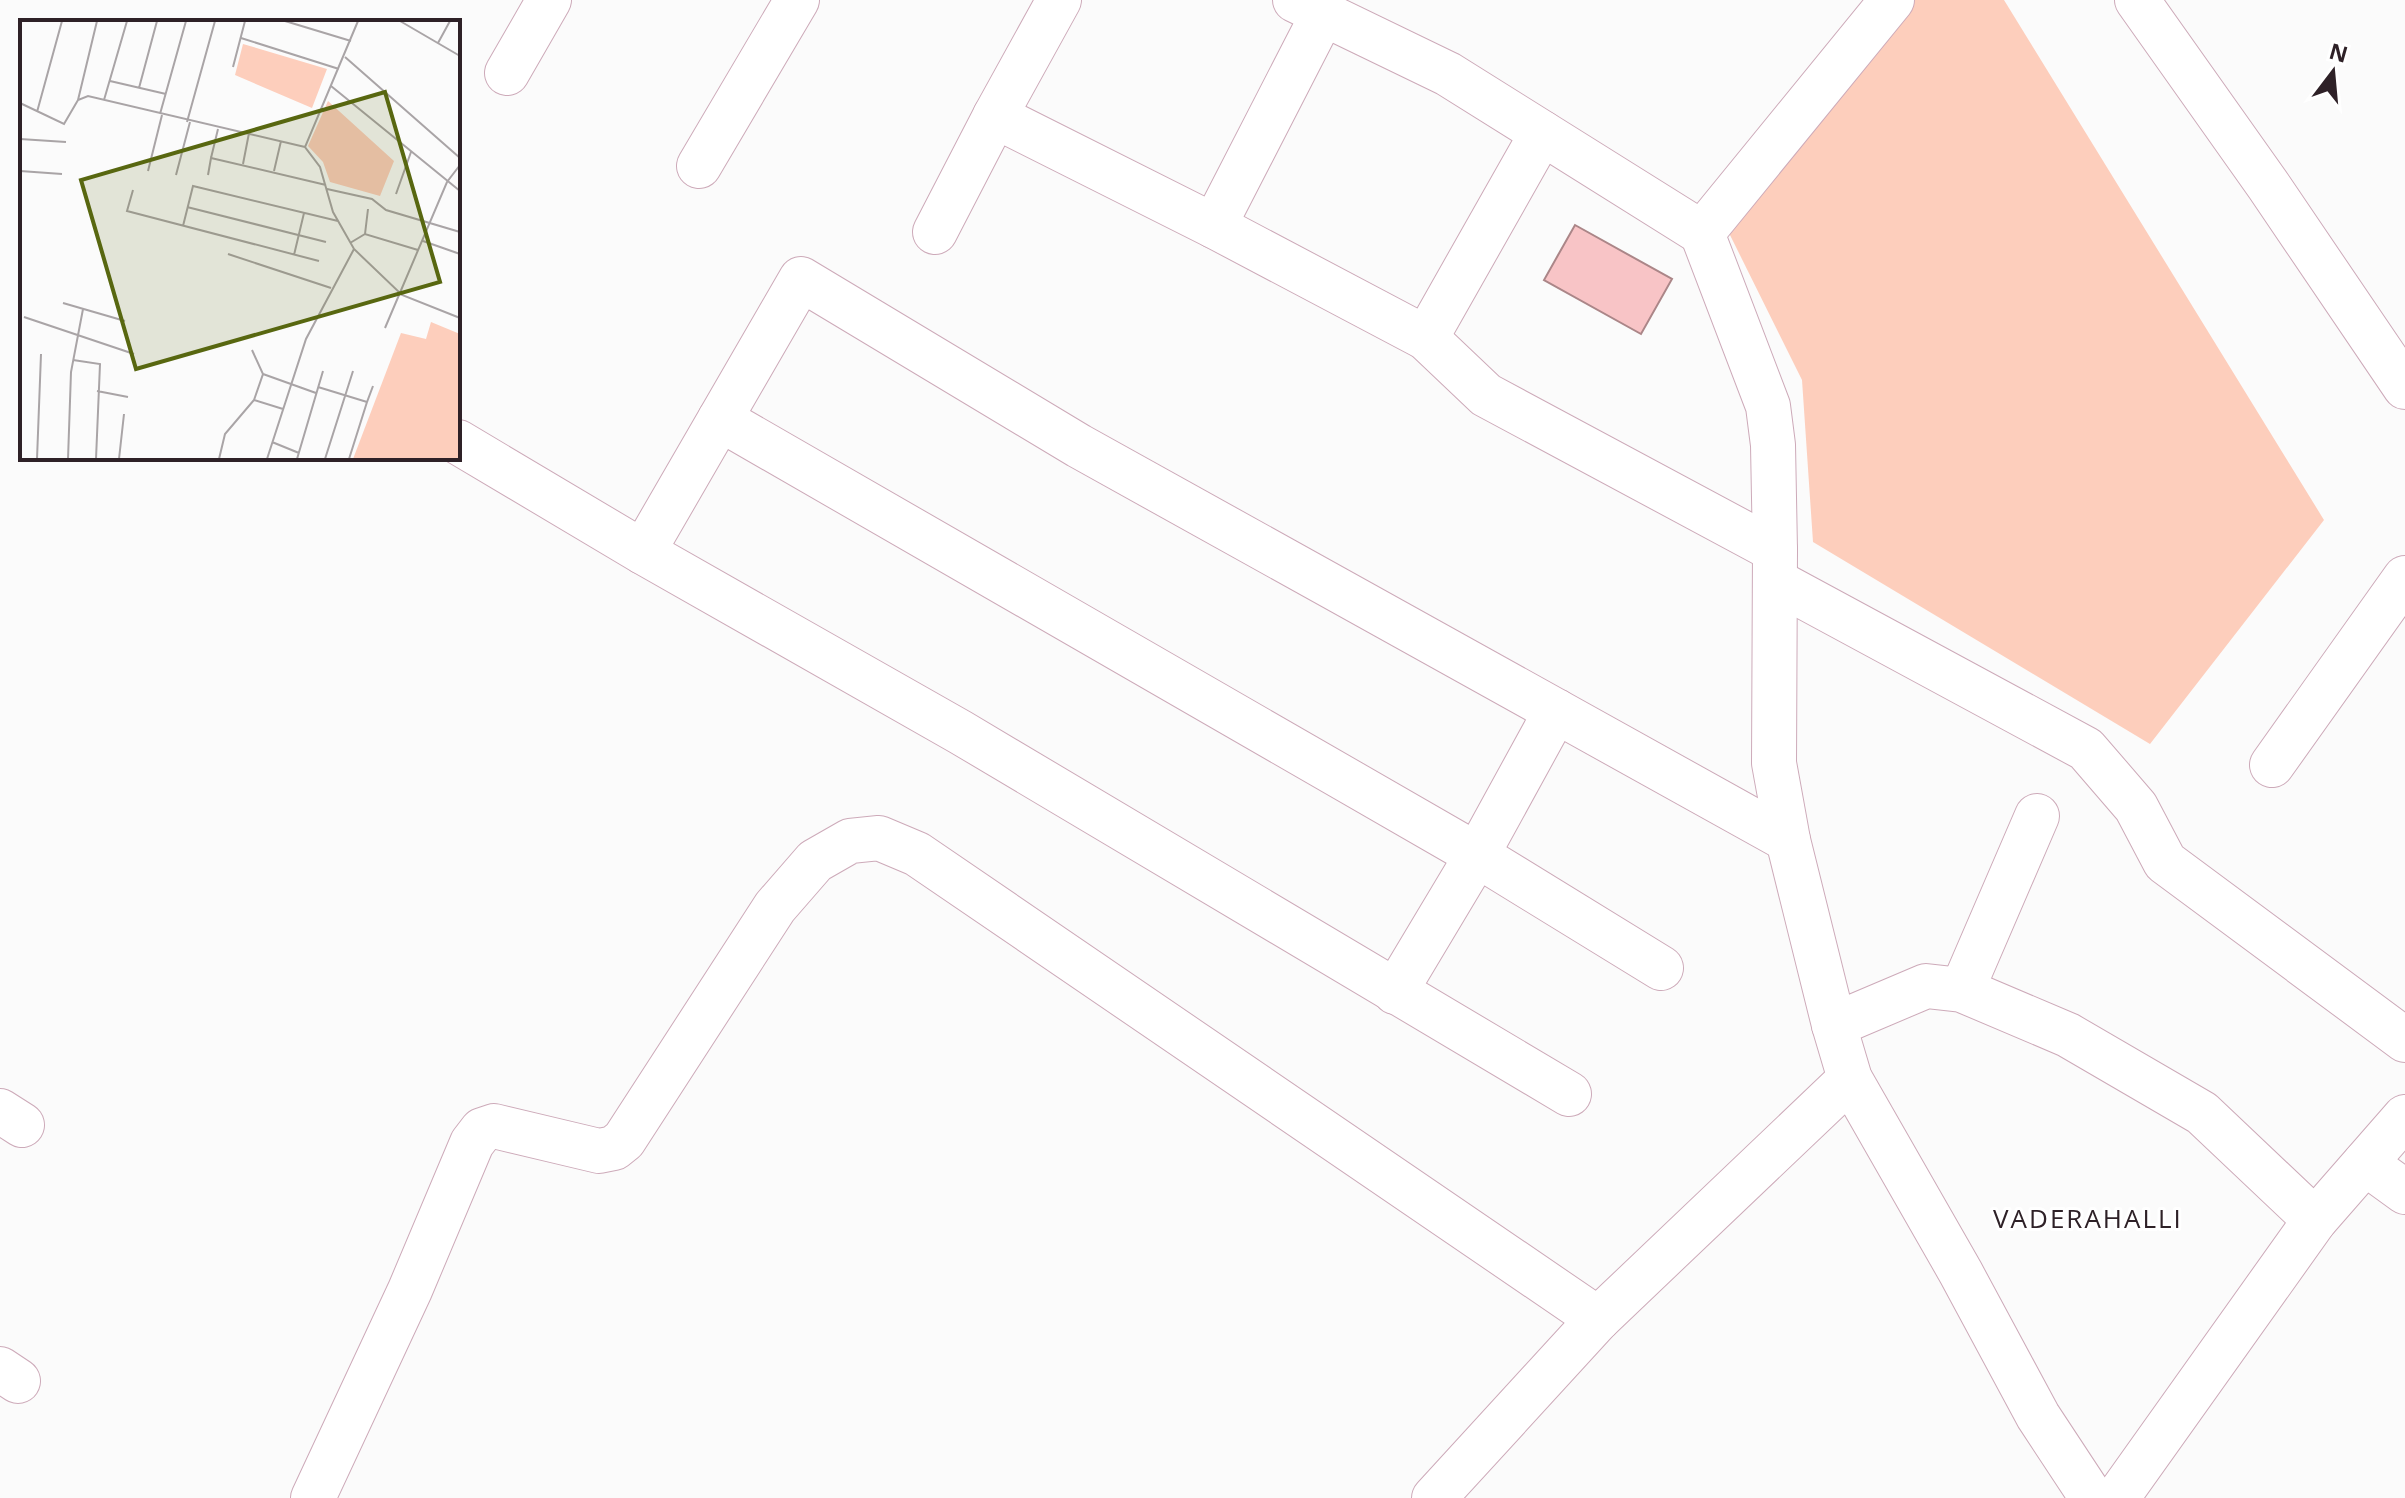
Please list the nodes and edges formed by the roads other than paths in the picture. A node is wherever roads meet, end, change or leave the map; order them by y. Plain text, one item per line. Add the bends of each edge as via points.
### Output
1 (549, 0) edge
2 (797, 0) edge
3 (1059, 0) edge
4 (1892, 0) edge
5 (2137, 0) edge
6 (1309, 7) edge
7 (507, 73) dead end
8 (995, 116) junction
9 (1542, 133) junction
10 (699, 166) dead end
11 (1214, 226) junction
12 (935, 232) dead end
13 (1702, 233) junction
14 (1426, 338) junction
15 (2405, 387) edge
16 (720, 419) junction
17 (460, 443) edge
18 (643, 552) junction
19 (1775, 565) junction
20 (2405, 578) edge
21 (1556, 711) junction
22 (2272, 765) dead end
23 (2037, 816) dead end
24 (1788, 840) junction
25 (1477, 855) junction
26 (1661, 968) dead end
27 (1962, 990) junction
28 (1395, 992) junction
29 (1834, 1025) junction
30 (2405, 1040) edge
31 (1850, 1079) junction
32 (1569, 1094) dead end
33 (2405, 1117) edge
34 (2365, 1163) junction
35 (2405, 1192) edge
36 (2315, 1220) junction
37 (1598, 1319) junction
38 (313, 1498) edge
39 (1434, 1498) edge
40 (2092, 1498) edge
41 (2117, 1498) edge

1 - 7 street
2 - 10 street
3 - 8 street
4 - 13 street
5 - 15 street
6 - 9 street via 1448,74
6 - 11 street
8 - 11 street
8 - 12 street
9 - 13 street
9 - 14 street
11 - 14 street
13 - 19 street via 1768,406
14 - 19 street via 1486,395
16 - 18 street
16 - 21 street via 801,279 1079,446
16 - 25 street
17 - 18 street
18 - 28 street via 960,732
19 - 24 street via 1774,763
19 - 30 street via 2086,749 2136,807 2165,862
20 - 22 street
21 - 24 street
21 - 25 street
23 - 27 street
24 - 29 street
25 - 26 street
25 - 28 street
27 - 29 street via 1926,986
27 - 36 street via 2068,1035 2202,1113
28 - 32 street
29 - 31 street
31 - 37 street
31 - 40 street via 2038,1416
33 - 34 street
34 - 35 street
34 - 36 street
36 - 41 street
37 - 38 street via 917,854 879,838 850,841 815,861 775,907 614,1148 599,1151 494,1126 482,1130
37 - 39 street

